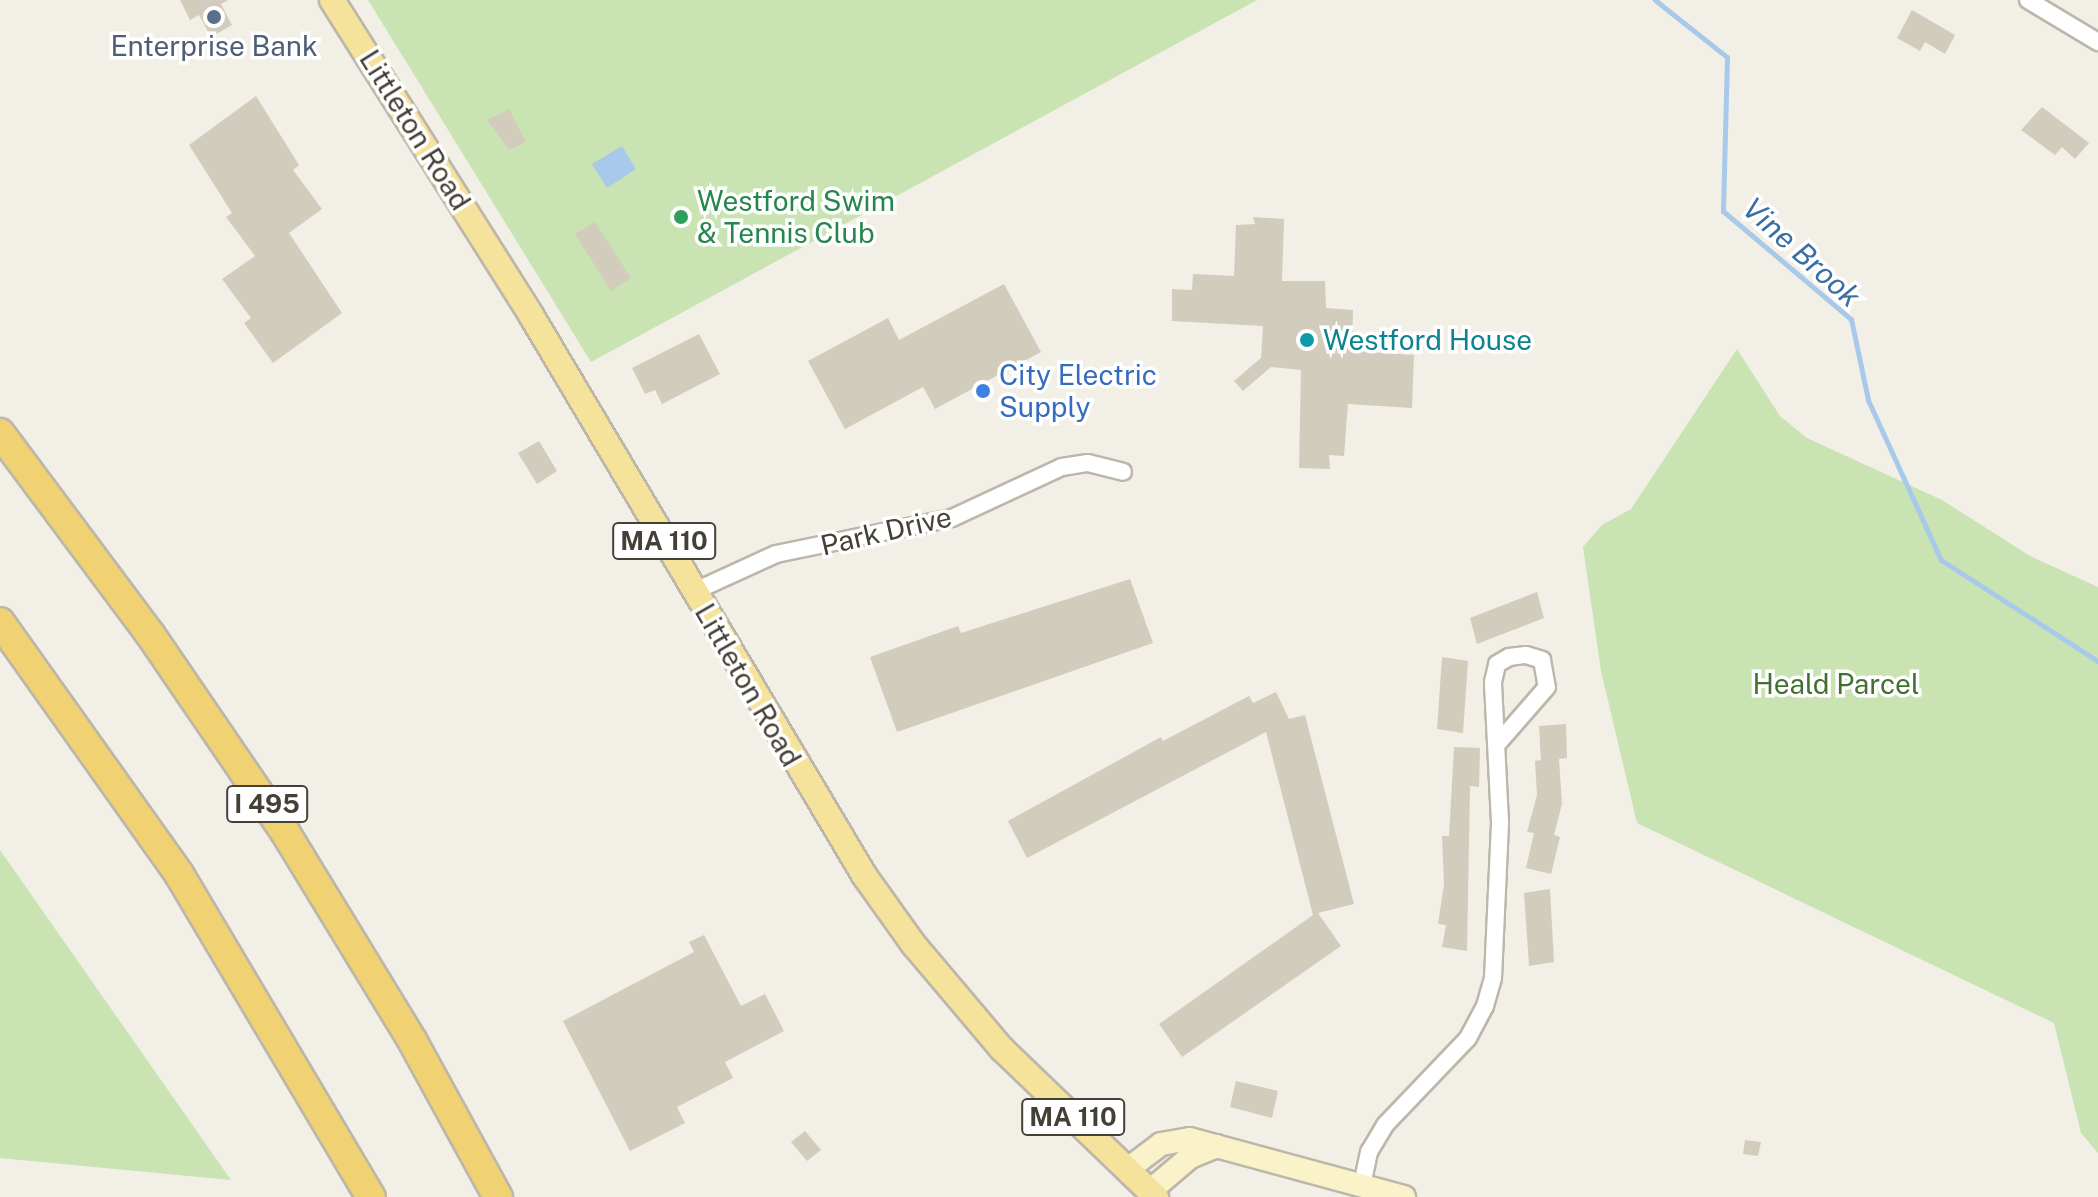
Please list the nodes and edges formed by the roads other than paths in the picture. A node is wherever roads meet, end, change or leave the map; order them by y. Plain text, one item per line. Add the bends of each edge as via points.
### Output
1 (332, 0) edge
2 (2028, 0) edge
3 (2098, 42) edge
4 (0, 433) edge
5 (1123, 472) dead end
6 (693, 592) junction
7 (0, 622) edge
8 (1499, 742) junction
9 (1217, 1146) junction
10 (1128, 1169) junction
11 (1362, 1185) junction
12 (1153, 1194) edge
13 (371, 1197) edge
14 (498, 1197) edge
15 (1404, 1197) edge

1 - 6 main road, Littleton Road / MA 110 via 531,315
2 - 3 street
4 - 14 highway, I 495 via 150,634 285,832 413,1042
5 - 6 street, Park Drive via 1088,463 1062,467 952,518 776,554
6 - 10 main road, Littleton Road / MA 110 via 839,839 914,945 1002,1049
7 - 13 highway via 179,874
8 - 8 street via 1493,682 1497,664 1526,655 1542,660 1547,687
8 - 11 street via 1493,978 1485,1006 1468,1038 1385,1125 1369,1152
9 - 10 main road via 1178,1139 1148,1151
9 - 11 main road
9 - 12 main road via 1190,1157
10 - 12 main road, Littleton Road / MA 110
11 - 15 main road

